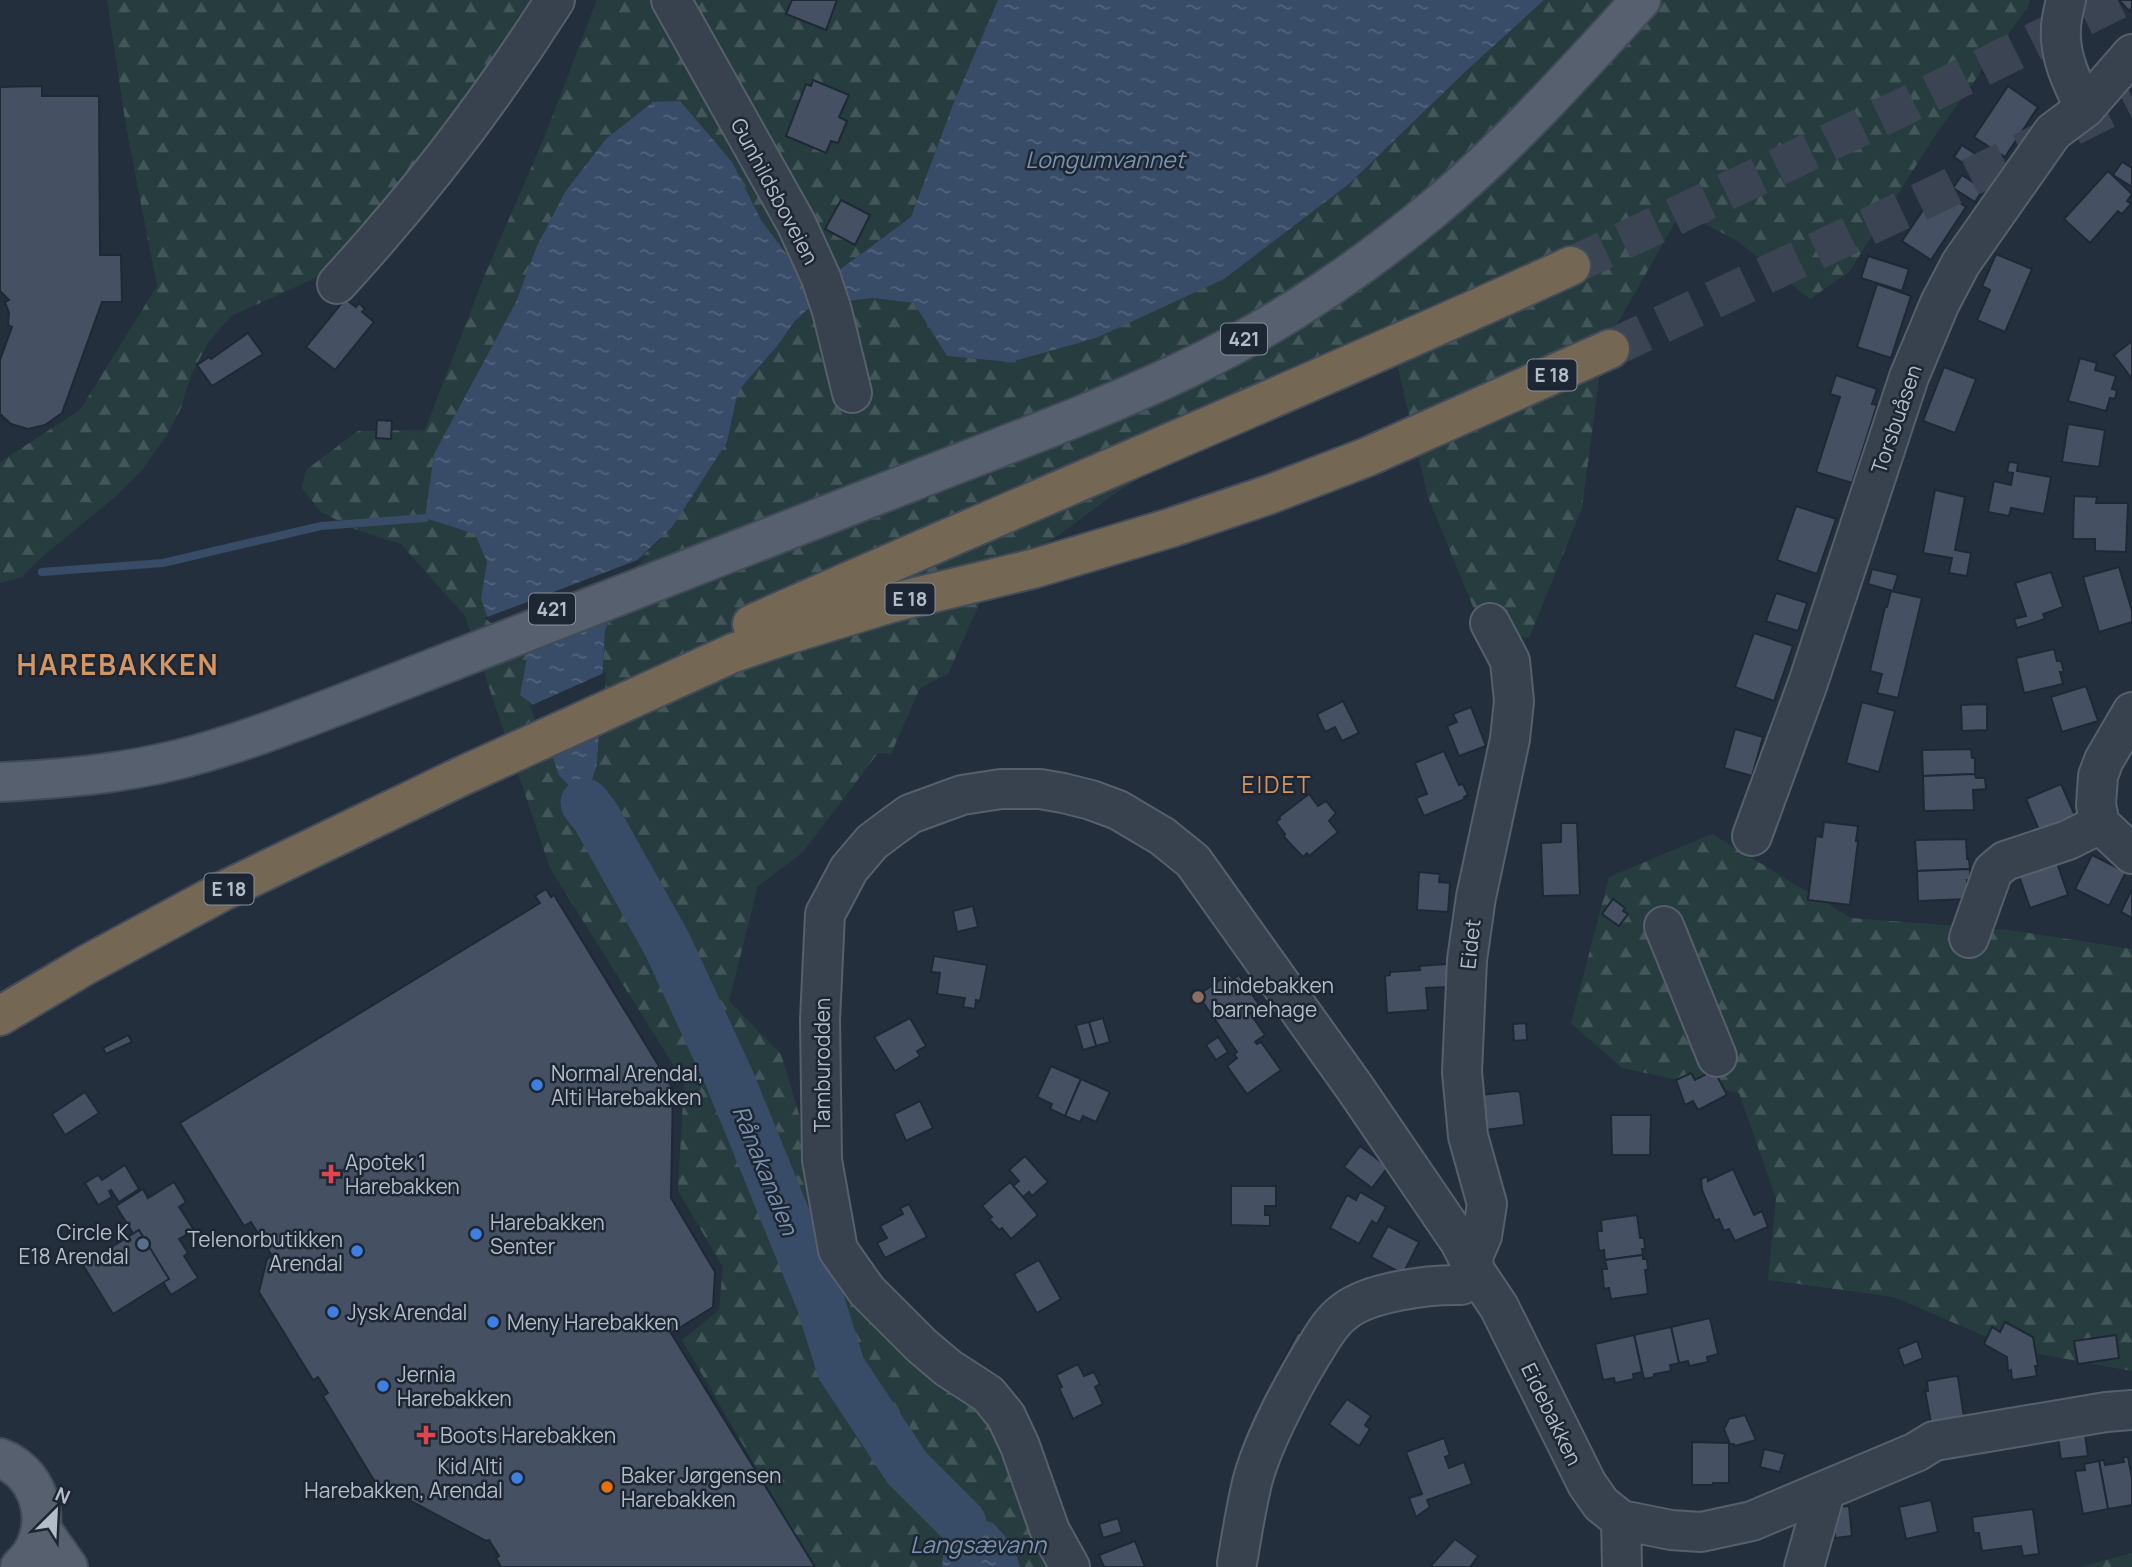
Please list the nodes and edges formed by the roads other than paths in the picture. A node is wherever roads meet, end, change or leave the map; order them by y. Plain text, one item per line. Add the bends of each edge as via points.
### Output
1 (555, 0) edge
2 (671, 0) edge
3 (1619, 0) edge
4 (1641, 0) edge
5 (2066, 0) edge
6 (2132, 54) edge
7 (2085, 108) junction
8 (1571, 265) tunnel mouth
9 (337, 284) dead end
10 (1610, 349) tunnel mouth
11 (852, 393) dead end
12 (758, 535) junction
13 (1490, 623) dead end
14 (653, 679) junction
15 (350, 694) junction
16 (2132, 712) edge
17 (460, 765) junction
18 (0, 769) edge
19 (0, 782) edge
20 (2100, 824) junction
21 (1752, 836) dead end
22 (2132, 854) edge
23 (1193, 860) joint
24 (1664, 926) dead end
25 (1969, 938) dead end
26 (0, 989) edge
27 (0, 1016) edge
28 (1717, 1057) dead end
29 (1467, 1276) junction
30 (2132, 1410) edge
31 (0, 1458) edge
32 (1818, 1493) junction
33 (1621, 1520) junction
34 (42, 1530) junction
35 (1237, 1563) dead end
36 (20, 1567) edge
37 (68, 1567) edge
38 (1070, 1567) edge
39 (1622, 1567) edge
40 (1804, 1567) edge

1 - 9 street via 521,55 447,155
2 - 11 street, Gunhildsboveien via 796,223 826,295
3 - 12 main road, 421 via 1471,158 1394,224 1296,293 1202,347 1115,388
4 - 12 main road, 421 via 1535,115 1468,179 1383,249 1303,304 1219,353 1120,400
5 - 7 street via 2061,27 2064,59
6 - 7 street, Torsbuåsen
7 - 21 street, Torsbuåsen via 2053,132 1961,263 1940,303 1909,377
8 - 14 highway, E 18 via 1314,382 862,575
10 - 14 highway, E 18 via 1367,457 1269,495 1036,568 891,603
12 - 15 main road, 421
13 - 29 street, Eidet via 1510,661 1514,701 1467,960 1462,1072 1468,1136 1487,1204 1482,1236
14 - 17 highway, E 18
15 - 18 main road, 421 via 177,746 114,759
15 - 19 main road, 421 via 239,742 180,759 116,772
16 - 20 street via 2098,776
17 - 26 highway, E 18 via 216,872
17 - 27 highway, E 18 via 86,965
20 - 22 street
20 - 25 street via 2005,861 1993,871
23 - 29 street, Eidebakken via 1460,1242
23 - 38 street, Tamburodden via 1162,836 1091,800 1040,789 1001,789 962,795 910,814 872,842 849,869 825,914 820,1020 822,1160 838,1250 867,1291 922,1346 988,1394 1006,1416 1050,1531
24 - 28 street
29 - 33 street, Eidebakken via 1499,1307 1587,1484
29 - 35 street via 1361,1301 1328,1328 1263,1450
30 - 32 street via 1934,1441
31 - 34 main road via 32,1483 39,1497
32 - 33 street via 1752,1521 1701,1532
32 - 40 street via 1822,1503
33 - 39 street
34 - 36 main road
34 - 37 main road

